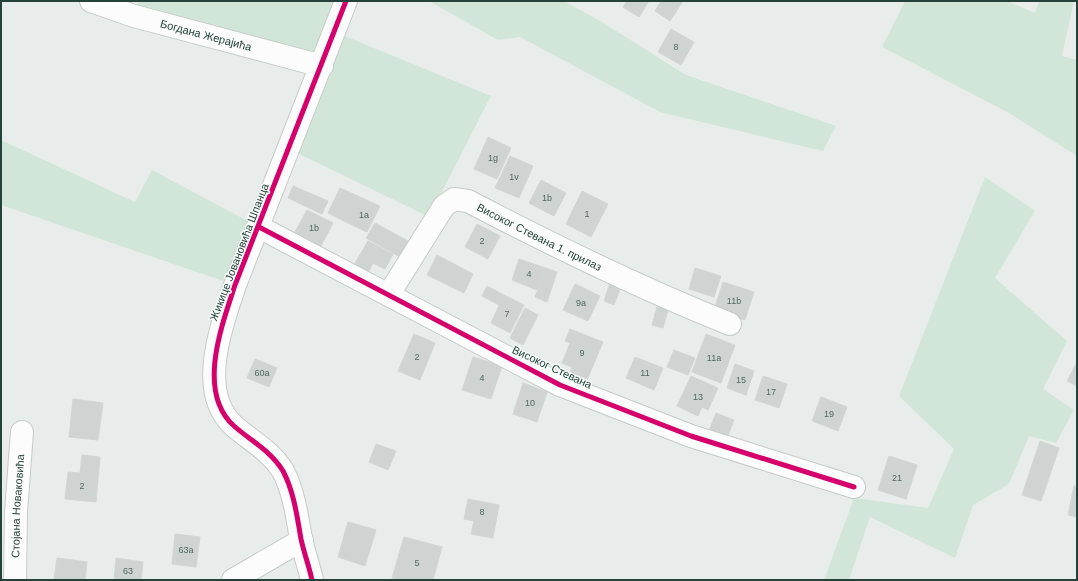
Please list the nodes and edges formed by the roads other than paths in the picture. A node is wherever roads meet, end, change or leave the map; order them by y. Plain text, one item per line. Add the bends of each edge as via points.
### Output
1 (91, 1) edge
2 (346, 1) edge
3 (322, 66) junction
4 (259, 227) junction
5 (390, 294) junction
6 (730, 324) dead end
7 (22, 432) dead end
8 (854, 487) dead end
9 (302, 540) junction
10 (15, 580) edge
11 (233, 580) edge
12 (312, 580) edge

1 - 3 street, Богдана Жерајића via 134,16
2 - 3 street, Жикице Јовановића Шпанца
3 - 4 street, Жикице Јовановића Шпанца
4 - 5 street, Високог Стевана
4 - 9 street, Жикице Јовановића Шпанца via 221,327 215,359 216,397 226,417 263,448 283,471 292,492
5 - 6 street, Високог Стевана 1. прилаз via 444,206 454,199 468,201 567,252 682,305
5 - 8 street, Високог Стевана via 560,385 691,436
7 - 10 street, Стојана Новаковића via 16,512
9 - 11 street
9 - 12 street, Жикице Јовановића Шпанца

